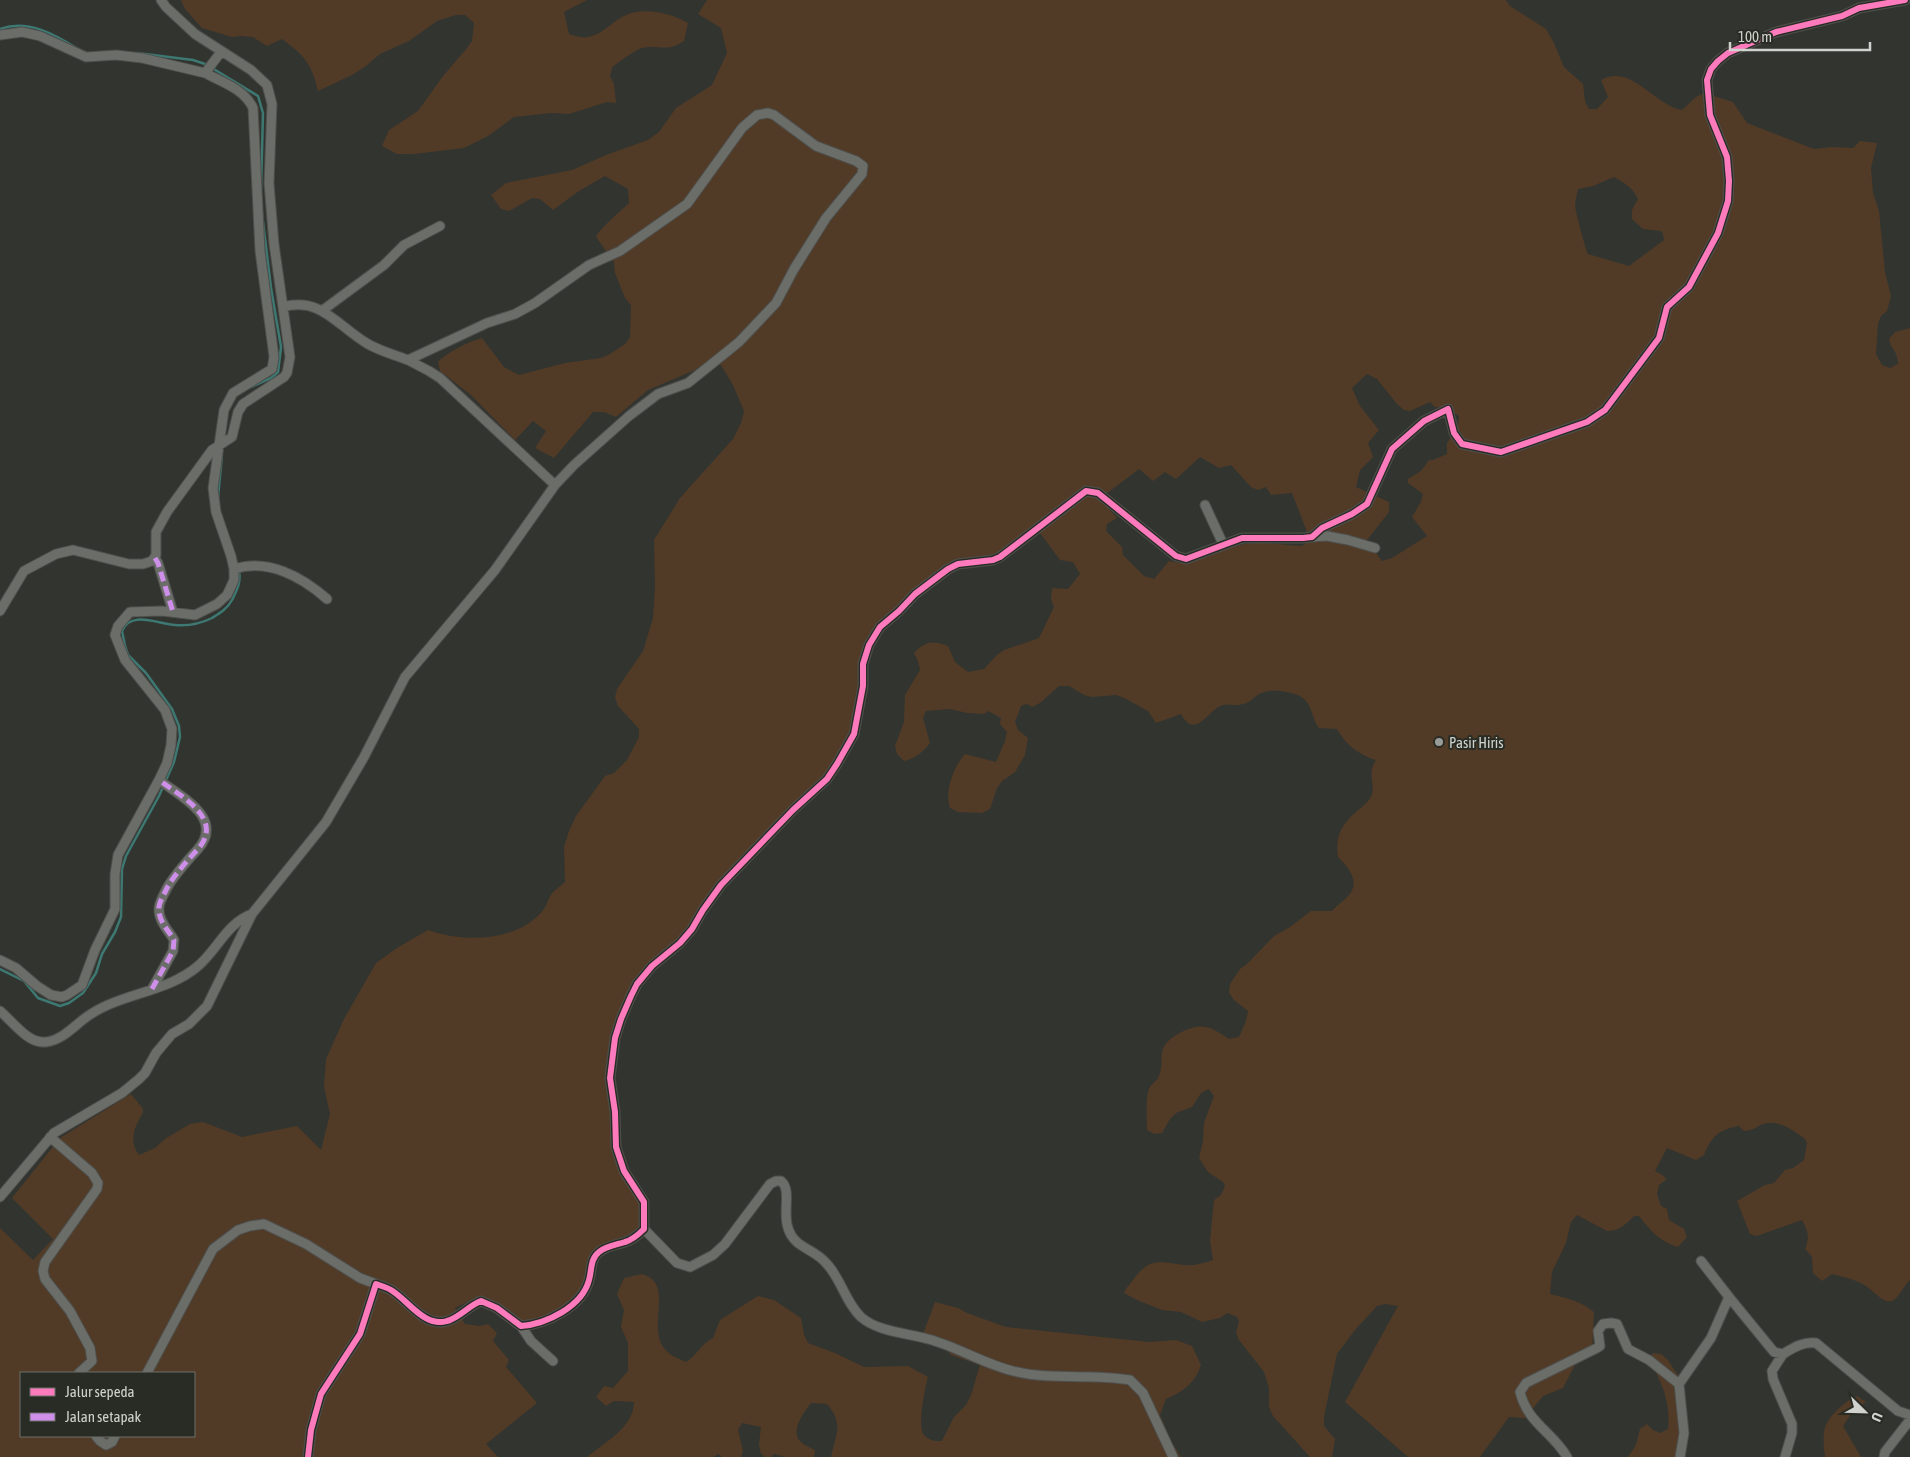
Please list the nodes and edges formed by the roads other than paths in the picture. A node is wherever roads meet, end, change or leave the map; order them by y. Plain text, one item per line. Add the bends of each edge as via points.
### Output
1 (161, 0) edge
2 (1905, 0) edge
3 (0, 35) edge
4 (221, 52) junction
5 (205, 73) junction
6 (440, 226) dead end
7 (284, 307) junction
8 (323, 310) junction
9 (408, 360) junction
10 (223, 442) junction
11 (555, 485) junction
12 (1205, 505) dead end
13 (1312, 537) junction
14 (1223, 544) junction
15 (1375, 548) dead end
16 (155, 558) junction
17 (239, 568) junction
18 (327, 599) dead end
19 (0, 611) edge
20 (173, 612) junction
21 (162, 783) junction
22 (252, 914) junction
23 (0, 960) edge
24 (152, 989) junction
25 (0, 1011) edge
26 (50, 1137) junction
27 (0, 1197) edge
28 (644, 1229) junction
29 (1701, 1260) dead end
30 (376, 1284) junction
31 (1729, 1297) junction
32 (521, 1326) junction
33 (1783, 1354) junction
34 (553, 1361) dead end
35 (80, 1372) edge
36 (148, 1372) edge
37 (1679, 1384) junction
38 (1910, 1415) edge
39 (1910, 1420) edge
40 (97, 1437) edge
41 (114, 1437) edge
42 (1681, 1453) edge
43 (308, 1457) edge
44 (1173, 1457) edge
45 (1567, 1457) edge
46 (1675, 1457) edge
47 (1786, 1457) edge
48 (1884, 1457) edge

1 - 4 street via 195,34
2 - 13 street via 1859,8 1842,16 1776,32 1728,53 1711,69 1708,80 1710,115 1727,157 1730,181 1718,233 1689,287 1667,307 1660,338 1605,410 1588,422 1501,452 1462,444 1454,433 1448,409 1424,421 1392,449 1367,504 1322,528
3 - 5 street via 22,32 40,36 86,56 142,58
4 - 5 street
4 - 7 street via 251,70 267,85 272,104 269,183
5 - 10 street via 242,92 253,108 260,251 274,357 272,369 228,399 224,410
6 - 8 street via 404,245 384,265
7 - 8 street via 295,304
7 - 10 street via 290,357 287,373 243,404 232,437
8 - 9 street via 370,346
9 - 11 street via 440,378
9 - 11 street via 535,303 589,265 620,251 687,204 742,128 757,115 774,115 816,146 863,166 862,174 809,242 776,303 739,342 688,383 658,394
10 - 16 street via 212,450 167,512 156,532
10 - 17 street via 213,488 216,512 231,556
11 - 22 street via 495,570 405,677 364,758 326,822
12 - 14 street
13 - 14 street via 1242,538
13 - 15 street via 1327,536
14 - 28 street via 1182,560 1098,493 1086,491 1000,557 958,564 937,576 880,627 863,664 863,686 854,734 848,748 827,778 722,885 680,943 652,966 638,984 621,1019 610,1078 616,1147 624,1172 644,1202
16 - 19 street via 143,564 129,564 73,550 56,554 24,571
16 - 20 street
17 - 18 street via 256,565 297,576
17 - 20 street via 227,595 217,604 195,615
20 - 21 street via 130,612 115,635 125,660 147,685 170,720 171,745
21 - 23 street via 118,855 115,909 82,985 65,996 51,995
21 - 24 street via 202,814 207,828 200,847 168,886 160,903 158,910 166,931 174,940 174,951
22 - 24 street via 238,920 198,966
22 - 26 street via 207,1006 192,1022 168,1038 139,1079
24 - 25 street via 98,1009 59,1038 46,1042 27,1036
26 - 27 street
26 - 35 street via 92,1173 98,1183 97,1189 45,1262 43,1271 90,1348 92,1361
28 - 32 street via 627,1242 598,1252 593,1259 586,1288 572,1305 558,1315
28 - 44 street via 677,1263 690,1267 713,1255 725,1244 770,1184 782,1181 786,1188 786,1222 791,1236 826,1261 861,1317 874,1325 930,1339 1014,1372 1130,1380 1143,1393
29 - 31 street
30 - 32 street via 390,1289 435,1322 449,1321 471,1304 481,1301 497,1308
30 - 36 street via 264,1224 238,1230 213,1249
30 - 43 street via 360,1334 321,1394 311,1430
31 - 33 street via 1771,1349
31 - 37 street via 1711,1338
32 - 34 street via 531,1341
33 - 38 street via 1809,1342 1816,1343 1898,1410
33 - 47 street via 1772,1371 1792,1424
37 - 42 street via 1683,1413
37 - 45 street via 1649,1360 1628,1349 1617,1324 1603,1324 1598,1331 1600,1346 1526,1383 1520,1392 1526,1410
39 - 48 street
40 - 41 street via 106,1445
42 - 46 street

